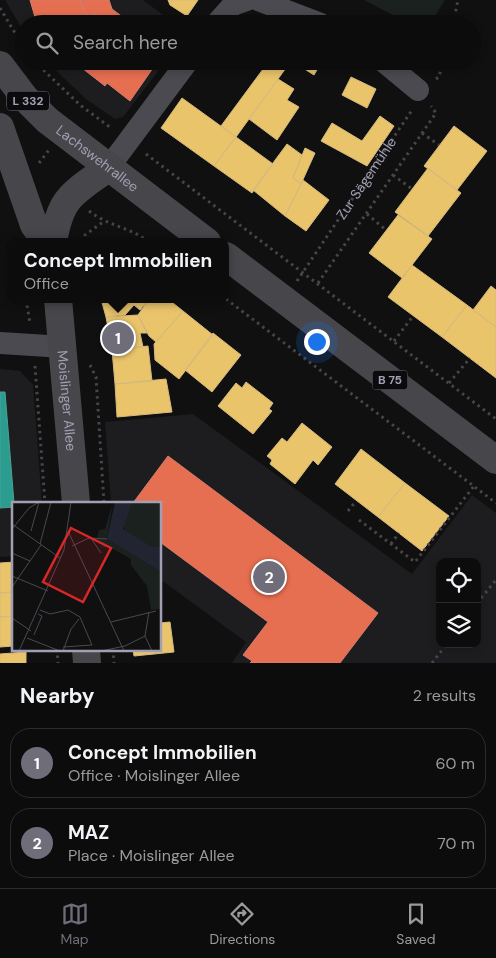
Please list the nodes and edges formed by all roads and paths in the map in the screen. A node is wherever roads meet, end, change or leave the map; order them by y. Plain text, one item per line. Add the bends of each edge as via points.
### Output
1 (247, 0) edge
2 (258, 0) edge
3 (458, 0) edge
4 (0, 8) edge
5 (224, 15) edge
6 (297, 15) edge
7 (455, 15) edge
8 (15, 33) edge
9 (0, 65) edge
10 (43, 70) edge
11 (181, 70) edge
12 (394, 70) edge
13 (418, 90) junction
14 (0, 127) edge
15 (422, 133) junction
16 (129, 142) junction
17 (439, 145) dead end
18 (109, 167) junction
19 (394, 174) junction
20 (412, 189) dead end
21 (367, 214) junction
22 (386, 230) dead end
23 (43, 238) edge
24 (54, 238) edge
25 (84, 238) edge
26 (144, 238) edge
27 (202, 238) edge
28 (229, 258) edge
29 (304, 273) junction
30 (318, 283) junction
31 (283, 300) junction
32 (229, 301) edge
33 (58, 303) edge
34 (413, 316) dead end
35 (394, 341) junction
36 (0, 344) edge
37 (34, 347) junction
38 (64, 347) junction
39 (470, 358) dead end
40 (449, 383) junction
41 (496, 419) edge
42 (496, 460) edge
43 (474, 486) junction
44 (356, 501) dead end
45 (45, 502) edge
46 (76, 502) edge
47 (496, 503) edge
48 (348, 511) dead end
49 (359, 520) dead end
50 (399, 533) dead end
51 (391, 544) junction
52 (496, 580) edge
53 (481, 598) edge
54 (443, 648) edge
55 (57, 650) edge
56 (86, 650) edge
57 (113, 650) edge
58 (58, 663) edge
59 (88, 663) edge
60 (114, 663) edge
61 (432, 663) edge

1 - 5 street via 233,5
2 - 6 street
3 - 7 path
4 - 8 path
9 - 18 main road, Lachswehrallee / L 332 via 47,120
10 - 16 path via 80,105
11 - 16 street
12 - 13 street
13 - 15 path via 436,113
13 - 29 path, Zur Sägemühle via 410,116
14 - 23 main road, L 332 via 34,226
15 - 17 path
15 - 19 path
16 - 18 street
16 - 29 path
18 - 24 main road via 69,197 57,217
18 - 27 main road, Lachswehrallee
19 - 20 path
19 - 21 path
21 - 22 path
21 - 30 path
25 - 26 path via 103,222
28 - 31 main road, B 75
29 - 30 path
29 - 31 path, Zur Sägemühle
30 - 35 path
31 - 42 main road, B 75
32 - 43 path
33 - 38 main road, Moislinger Allee
34 - 35 path
35 - 40 path
36 - 37 street
37 - 38 street
37 - 45 path
38 - 46 main road, Moislinger Allee
39 - 40 path
40 - 41 path
43 - 47 path
43 - 51 path via 415,562
44 - 48 path
49 - 51 path
50 - 51 path
52 - 53 path
54 - 61 path
55 - 58 path
56 - 59 main road
57 - 60 path

